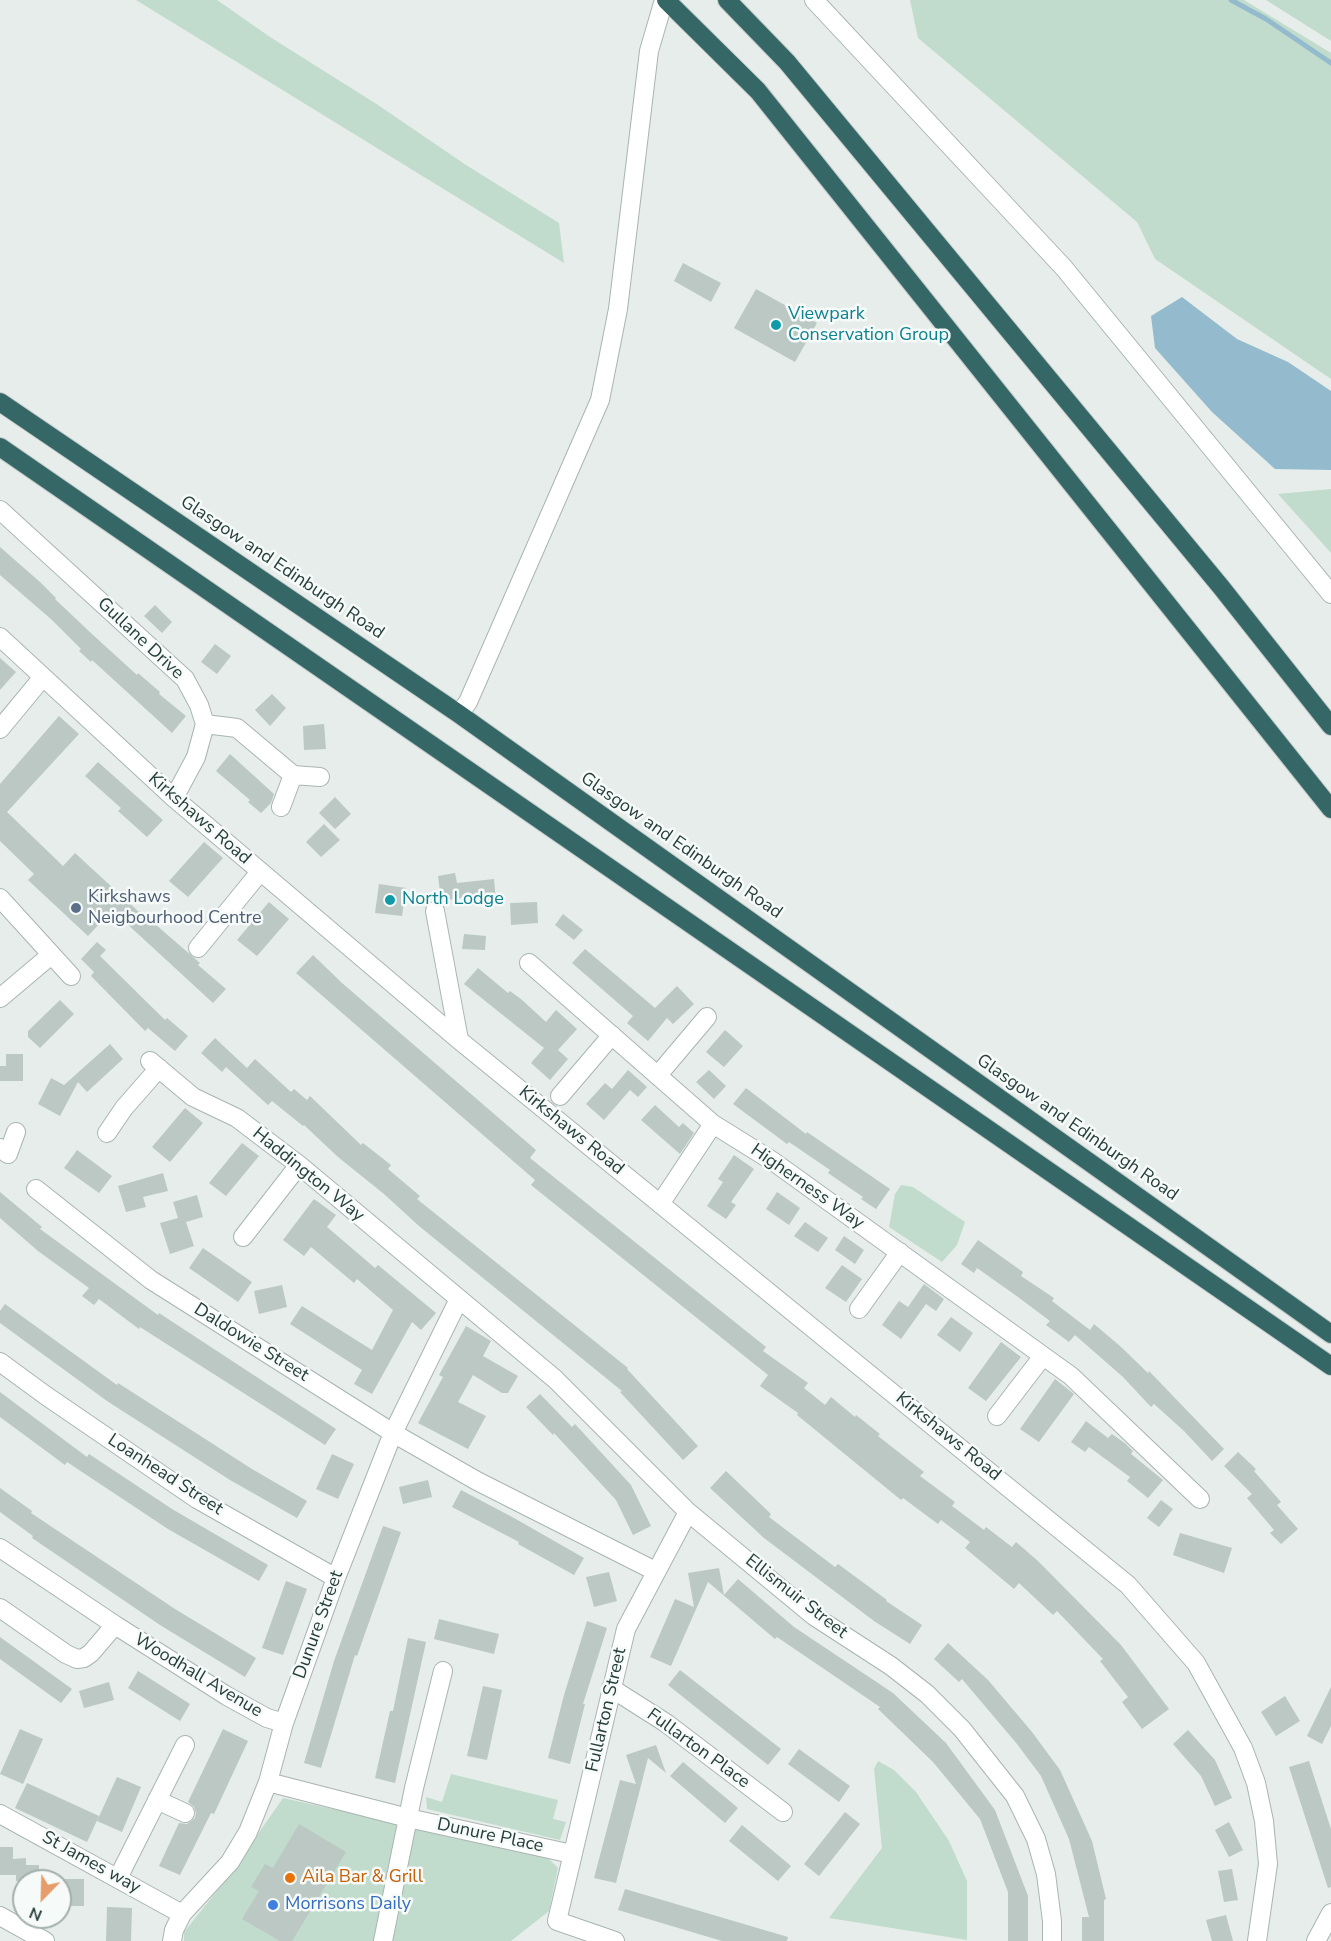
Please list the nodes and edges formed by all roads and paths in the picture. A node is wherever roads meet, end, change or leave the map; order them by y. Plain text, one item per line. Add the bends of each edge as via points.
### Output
1 (665, 0) edge
2 (727, 0) edge
3 (814, 0) edge
4 (0, 402) edge
5 (0, 447) edge
6 (0, 510) edge
7 (1331, 594) edge
8 (0, 637) edge
9 (43, 677) junction
10 (459, 714) junction
11 (205, 724) junction
12 (1331, 726) edge
13 (0, 729) edge
14 (293, 775) junction
15 (320, 777) dead end
16 (174, 798) junction
17 (281, 807) dead end
18 (1331, 809) edge
19 (260, 872) junction
20 (0, 898) edge
21 (435, 911) dead end
22 (198, 948) dead end
23 (51, 955) junction
24 (529, 963) dead end
25 (71, 976) dead end
26 (0, 998) edge
27 (707, 1017) dead end
28 (612, 1035) junction
29 (459, 1040) junction
30 (658, 1075) junction
31 (560, 1096) dead end
32 (713, 1124) junction
33 (16, 1132) dead end
34 (107, 1133) dead end
35 (0, 1148) edge
36 (299, 1166) junction
37 (36, 1188) dead end
38 (660, 1204) junction
39 (243, 1237) dead end
40 (900, 1252) junction
41 (459, 1299) junction
42 (859, 1309) dead end
43 (1331, 1334) edge
44 (1043, 1356) junction
45 (0, 1362) edge
46 (1331, 1366) edge
47 (997, 1416) dead end
48 (393, 1433) junction
49 (1200, 1499) dead end
50 (688, 1512) junction
51 (0, 1548) edge
52 (655, 1571) junction
53 (336, 1578) junction
54 (0, 1608) edge
55 (115, 1625) junction
56 (443, 1671) dead end
57 (611, 1688) junction
58 (284, 1723) junction
59 (185, 1745) dead end
60 (268, 1782) junction
61 (158, 1800) junction
62 (783, 1812) dead end
63 (185, 1813) dead end
64 (0, 1814) edge
65 (408, 1818) junction
66 (572, 1854) junction
67 (118, 1878) junction
68 (1331, 1913) edge
69 (182, 1914) junction
70 (0, 1916) edge
71 (1259, 1940) edge
72 (45, 1941) edge
73 (172, 1941) edge
74 (383, 1941) edge
75 (615, 1941) edge
76 (1052, 1941) edge
77 (1316, 1941) edge

1 - 10 street via 649,51 618,309 600,400 468,702
1 - 18 highway via 758,91
2 - 12 highway via 787,62 1221,587
3 - 7 street via 1064,268
4 - 10 highway, Glasgow and Edinburgh Road
5 - 46 highway
6 - 11 street, Gullane Drive via 185,679
8 - 9 street, Kirkshaws Road
9 - 13 street
9 - 16 street, Kirkshaws Road
10 - 43 highway, Glasgow and Edinburgh Road
11 - 14 street via 237,728
11 - 16 street via 196,757
14 - 15 street
14 - 17 street
16 - 19 street, Kirkshaws Road
19 - 22 street
19 - 29 street, Kirkshaws Road
20 - 23 street
21 - 29 street
23 - 25 street
23 - 26 street
24 - 28 street, Higherness Way
27 - 30 street
28 - 30 street, Higherness Way
28 - 31 street
29 - 38 street, Kirkshaws Road
30 - 32 street, Higherness Way
32 - 38 street
32 - 40 street, Higherness Way via 774,1162
33 - 35 street via 8,1154
34 - 36 street, Haddington Way via 154,1064 193,1097 237,1118
36 - 39 street
36 - 41 street, Haddington Way
37 - 48 street, Daldowie Street via 151,1280
38 - 71 street, Kirkshaws Road via 1128,1585 1196,1663 1243,1748 1256,1783 1269,1864
40 - 42 street
40 - 44 street, Higherness Way
41 - 48 street, Dunure Street
41 - 50 street, Ellismuir Street via 555,1379
44 - 47 street
44 - 49 street, Higherness Way via 1071,1376
45 - 53 street, Loanhead Street via 197,1498
48 - 52 street, Daldowie Street via 481,1473
48 - 53 street, Dunure Street
50 - 52 street, Fullarton Street
50 - 76 street, Ellismuir Street via 814,1616 927,1694 962,1729 1015,1796 1036,1839 1046,1874
51 - 55 street, Woodhall Avenue
52 - 57 street, Fullarton Street via 626,1629
53 - 58 street, Dunure Street
54 - 55 street, Woodhall Avenue via 77,1659 91,1653
55 - 58 street, Woodhall Avenue via 227,1696
56 - 65 street
57 - 62 street, Fullarton Place via 666,1723
57 - 66 street, Fullarton Street
58 - 60 street, Dunure Street
59 - 61 street
60 - 65 street, Dunure Place
60 - 69 street, Dunure Street via 248,1832 230,1862
61 - 63 street
61 - 67 street
64 - 67 street, St James way
65 - 66 street, Dunure Place
65 - 74 street via 388,1875
66 - 75 street, Fullarton Street via 557,1921
67 - 69 street, St James way
68 - 77 street
69 - 73 street, Dunure Street
70 - 72 street

